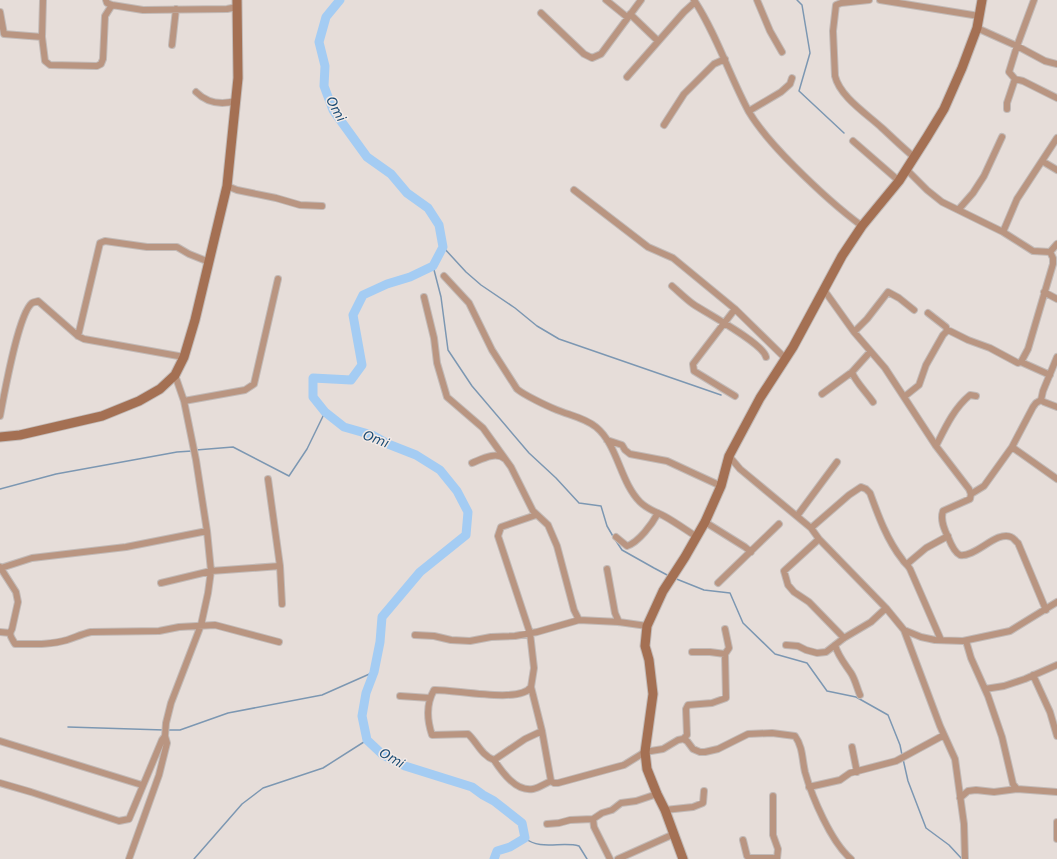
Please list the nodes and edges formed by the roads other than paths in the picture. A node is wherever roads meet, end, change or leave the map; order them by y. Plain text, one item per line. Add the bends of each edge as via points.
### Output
1 (43, 0) edge
2 (106, 0) edge
3 (606, 0) edge
4 (641, 0) edge
5 (757, 0) edge
6 (869, 0) edge
7 (880, 0) edge
8 (982, 0) edge
9 (1034, 0) edge
10 (694, 1) edge
11 (922, 2) edge
12 (237, 4) edge
13 (112, 6) junction
14 (176, 9) junction
15 (0, 12) edge
16 (541, 13) dead end
17 (628, 16) junction
18 (979, 16) junction
19 (977, 28) junction
20 (42, 37) junction
21 (658, 41) junction
22 (172, 45) dead end
23 (1017, 46) junction
24 (782, 52) dead end
25 (725, 59) junction
26 (1057, 64) edge
27 (627, 77) dead end
28 (792, 78) dead end
29 (1015, 79) junction
30 (196, 92) dead end
31 (1057, 98) edge
32 (236, 101) junction
33 (1007, 110) dead end
34 (749, 111) junction
35 (664, 125) dead end
36 (1002, 137) dead end
37 (1057, 138) edge
38 (852, 141) dead end
39 (914, 157) junction
40 (1042, 161) junction
41 (906, 169) junction
42 (1057, 170) edge
43 (898, 180) junction
44 (227, 186) junction
45 (574, 190) dead end
46 (322, 206) dead end
47 (959, 209) junction
48 (862, 226) junction
49 (1002, 232) junction
50 (1057, 244) edge
51 (1050, 252) junction
52 (209, 262) junction
53 (444, 276) dead end
54 (278, 279) dead end
55 (672, 286) dead end
56 (824, 290) junction
57 (1044, 292) junction
58 (424, 297) dead end
59 (1057, 298) edge
60 (735, 309) junction
61 (914, 310) dead end
62 (928, 313) dead end
63 (724, 322) junction
64 (947, 331) junction
65 (854, 332) junction
66 (78, 336) junction
67 (870, 352) junction
68 (184, 357) junction
69 (766, 357) dead end
70 (1057, 358) edge
71 (786, 359) junction
72 (1021, 362) junction
73 (852, 372) junction
74 (175, 375) junction
75 (1050, 375) junction
76 (822, 394) dead end
77 (735, 396) dead end
78 (904, 396) junction
79 (976, 396) dead end
80 (1041, 400) junction
81 (184, 401) junction
82 (873, 402) dead end
83 (1057, 407) edge
84 (0, 416) edge
85 (0, 437) edge
86 (607, 440) junction
87 (936, 446) junction
88 (1012, 447) junction
89 (729, 456) junction
90 (506, 460) junction
91 (837, 462) dead end
92 (472, 463) dead end
93 (268, 479) dead end
94 (1057, 479) edge
95 (721, 486) junction
96 (971, 494) junction
97 (658, 513) junction
98 (536, 515) junction
99 (797, 516) junction
100 (705, 522) junction
101 (780, 524) dead end
102 (811, 528) junction
103 (207, 531) junction
104 (948, 536) junction
105 (616, 537) dead end
106 (698, 537) junction
107 (819, 539) junction
108 (750, 552) junction
109 (907, 564) junction
110 (280, 566) junction
111 (0, 567) edge
112 (606, 569) dead end
113 (211, 571) junction
114 (161, 583) dead end
115 (718, 583) dead end
116 (1057, 602) edge
117 (282, 604) dead end
118 (886, 608) junction
119 (1046, 610) junction
120 (579, 620) junction
121 (619, 622) junction
122 (201, 625) junction
123 (647, 626) junction
124 (725, 630) dead end
125 (904, 630) junction
126 (0, 632) edge
127 (10, 632) junction
128 (530, 633) junction
129 (415, 635) dead end
130 (844, 638) junction
131 (941, 640) junction
132 (966, 640) junction
133 (278, 642) dead end
134 (786, 644) dead end
135 (835, 645) junction
136 (692, 652) dead end
137 (725, 654) junction
138 (1057, 665) edge
139 (1033, 676) junction
140 (531, 687) junction
141 (985, 689) junction
142 (860, 695) dead end
143 (400, 696) dead end
144 (430, 698) junction
145 (542, 732) junction
146 (165, 734) junction
147 (944, 735) junction
148 (1057, 736) edge
149 (683, 739) junction
150 (0, 741) edge
151 (852, 747) dead end
152 (645, 752) junction
153 (494, 760) junction
154 (857, 772) junction
155 (551, 781) junction
156 (0, 783) edge
157 (142, 786) junction
158 (809, 787) junction
159 (1017, 789) junction
160 (704, 791) dead end
161 (1057, 792) edge
162 (657, 794) junction
163 (773, 796) dead end
164 (960, 798) junction
165 (665, 810) junction
166 (593, 819) junction
167 (1057, 822) edge
168 (547, 824) dead end
169 (674, 834) junction
170 (1057, 839) edge
171 (743, 840) dead end
172 (129, 859) edge
173 (610, 859) edge
174 (618, 859) edge
175 (683, 859) edge
176 (773, 859) edge
177 (777, 859) edge
178 (851, 859) edge
179 (965, 859) edge

1 - 20 street
2 - 13 street
3 - 17 street
4 - 17 street
5 - 24 street
6 - 39 street via 841,3 836,6 833,31 836,83 893,140
7 - 11 street
8 - 18 street
9 - 23 street
10 - 21 street
10 - 25 street via 714,34
11 - 18 street via 926,8
12 - 14 street
12 - 32 street
13 - 14 street via 143,10
13 - 20 street via 105,16 103,59 97,66 50,65 46,61
14 - 22 street
15 - 20 street via 4,34
16 - 17 street via 584,54 592,58 601,54
17 - 21 street
18 - 19 street
19 - 23 street
19 - 39 street via 944,109
21 - 27 street
23 - 26 street via 1045,61
23 - 29 street via 1009,72
25 - 34 street
25 - 35 street via 714,64 684,94
28 - 34 street via 790,84 781,92
29 - 31 street
29 - 33 street
30 - 32 street via 210,101 226,104
32 - 44 street
34 - 48 street via 762,131 787,158 839,209
36 - 47 street via 984,176
37 - 40 street
38 - 43 street
39 - 41 street
40 - 42 street
40 - 49 street via 1017,199
41 - 43 street
41 - 47 street via 942,202
43 - 48 street
44 - 46 street via 300,205
44 - 52 street
45 - 60 street via 648,247 673,258
47 - 49 street
48 - 56 street
49 - 51 street via 1033,250
50 - 51 street
51 - 57 street via 1053,258
52 - 66 street via 176,247 147,247 105,241 100,243
52 - 68 street
53 - 86 street via 469,303 492,350 517,389 555,410 595,426
54 - 81 street via 254,384 245,390
55 - 63 street via 693,304
56 - 65 street
56 - 71 street
57 - 59 street
57 - 72 street via 1028,349
58 - 90 street via 438,368 447,397 483,428
60 - 63 street
60 - 71 street
61 - 65 street via 888,292
62 - 64 street via 946,327
63 - 69 street via 758,347
63 - 77 street via 693,367 694,371
64 - 72 street via 990,348 1018,363
64 - 78 street via 926,365 919,385
65 - 67 street
66 - 68 street
66 - 84 street via 38,301 32,303 16,337
67 - 73 street
67 - 78 street via 885,368
68 - 74 street
70 - 75 street
71 - 89 street via 760,398
72 - 75 street
73 - 76 street
73 - 82 street via 853,377
74 - 81 street
74 - 85 street via 160,389 139,401 102,416 20,435
75 - 80 street
78 - 87 street
79 - 87 street via 970,395 953,413
80 - 83 street
80 - 88 street via 1036,402
81 - 103 street
86 - 95 street via 622,445 630,454 667,461
86 - 97 street via 636,497
87 - 96 street
88 - 94 street
88 - 96 street via 984,486
89 - 95 street
89 - 99 street via 740,469
90 - 92 street via 502,456 494,455
90 - 98 street
91 - 99 street
93 - 110 street
95 - 100 street
96 - 104 street via 968,501 943,511 941,519
97 - 105 street via 652,524 632,544 627,546
97 - 106 street
98 - 120 street via 548,525 557,546
98 - 128 street via 501,527 498,536
99 - 102 street
100 - 106 street
100 - 108 street
101 - 108 street
102 - 107 street
102 - 109 street via 861,487 870,493 885,530 902,560
103 - 111 street via 126,548 32,558
103 - 113 street
104 - 109 street via 926,548
104 - 119 street via 960,555 999,538 1011,537 1018,544
106 - 123 street via 663,591
107 - 118 street
107 - 130 street via 784,572 788,585 794,592 809,602
108 - 115 street
109 - 131 street
110 - 113 street
110 - 117 street
111 - 127 street via 16,592 18,602
112 - 121 street
113 - 114 street
113 - 122 street
116 - 119 street
118 - 125 street
118 - 130 street via 871,622
119 - 132 street via 1010,631
120 - 121 street
120 - 128 street
121 - 123 street
122 - 127 street via 159,631 91,632 43,644 15,644
122 - 133 street via 215,625
122 - 146 street via 171,703
123 - 152 street via 645,646 653,694
124 - 137 street via 729,648
125 - 131 street via 921,637
125 - 147 street
126 - 127 street
128 - 129 street via 470,640
128 - 140 street via 534,668
130 - 135 street
131 - 132 street
132 - 141 street
134 - 135 street via 817,654 826,652
135 - 142 street via 844,665 852,674
136 - 137 street
137 - 149 street via 726,698 712,703 688,705 687,735
138 - 139 street
139 - 141 street via 1004,686
139 - 148 street via 1050,712
140 - 144 street via 522,693 486,695 434,690
140 - 145 street
141 - 159 street via 1002,738 1013,784
143 - 144 street
144 - 153 street via 428,725 432,735 468,734 480,751
145 - 153 street via 525,739
145 - 155 street
146 - 157 street
146 - 172 street via 167,743 159,775
147 - 154 street via 896,761
147 - 164 street via 955,759
149 - 152 street via 663,749
149 - 158 street via 693,749 704,752 718,749 748,734 772,733 795,736 803,756
150 - 157 street
151 - 154 street
152 - 155 street via 624,764 586,776 558,783
152 - 162 street via 647,769
153 - 155 street via 505,775 526,788 534,789
154 - 158 street via 850,773 840,780
156 - 157 street via 119,821 129,819
158 - 178 street via 836,841
159 - 161 street
159 - 164 street via 994,792 968,791
160 - 165 street via 703,803 693,807
162 - 165 street
162 - 166 street via 621,803
163 - 177 street via 773,835 778,849
164 - 179 street
165 - 169 street
166 - 168 street
166 - 173 street
167 - 170 street
169 - 174 street
169 - 175 street
171 - 176 street via 749,858

